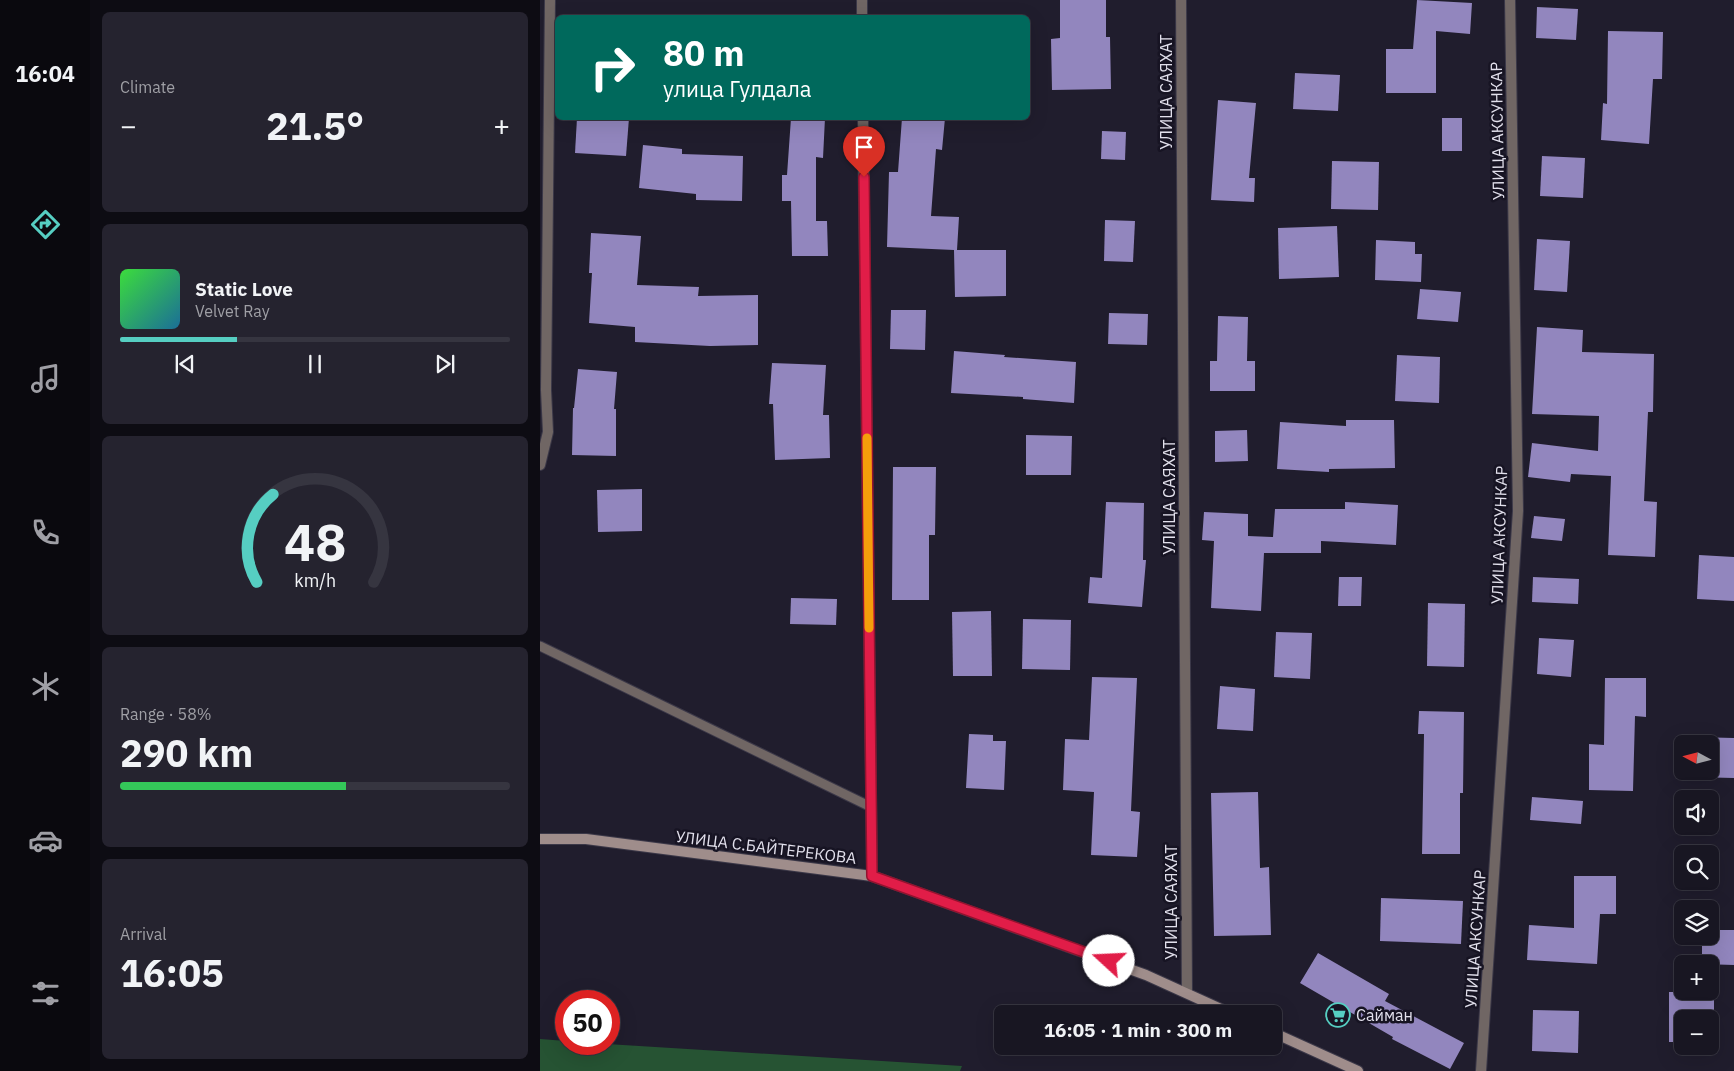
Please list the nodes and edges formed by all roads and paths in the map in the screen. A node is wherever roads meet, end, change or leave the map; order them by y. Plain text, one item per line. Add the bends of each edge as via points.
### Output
1 (550, 0) edge
2 (862, 0) edge
3 (1180, 0) edge
4 (1510, 0) edge
5 (862, 15) edge
6 (863, 120) edge
7 (540, 465) edge
8 (540, 646) edge
9 (871, 807) junction
10 (540, 839) edge
11 (872, 876) junction
12 (1187, 993) junction
13 (1213, 1005) edge
14 (1282, 1037) edge
15 (1358, 1071) edge
16 (1481, 1071) edge

1 - 7 street via 548,432
2 - 5 street
3 - 12 street, УЛИЦА САЯХАТ
4 - 16 street, УЛИЦА АКСУНКАР via 1518,510
6 - 9 street
8 - 9 lane
9 - 11 street
10 - 11 main road, УЛИЦА С.БАЙТЕРЕКОВА via 586,839
11 - 12 main road, УЛИЦА С.БАЙТЕРЕКОВА via 1146,974
12 - 13 main road, УЛИЦА С.БАЙТЕРЕКОВА
14 - 15 main road

